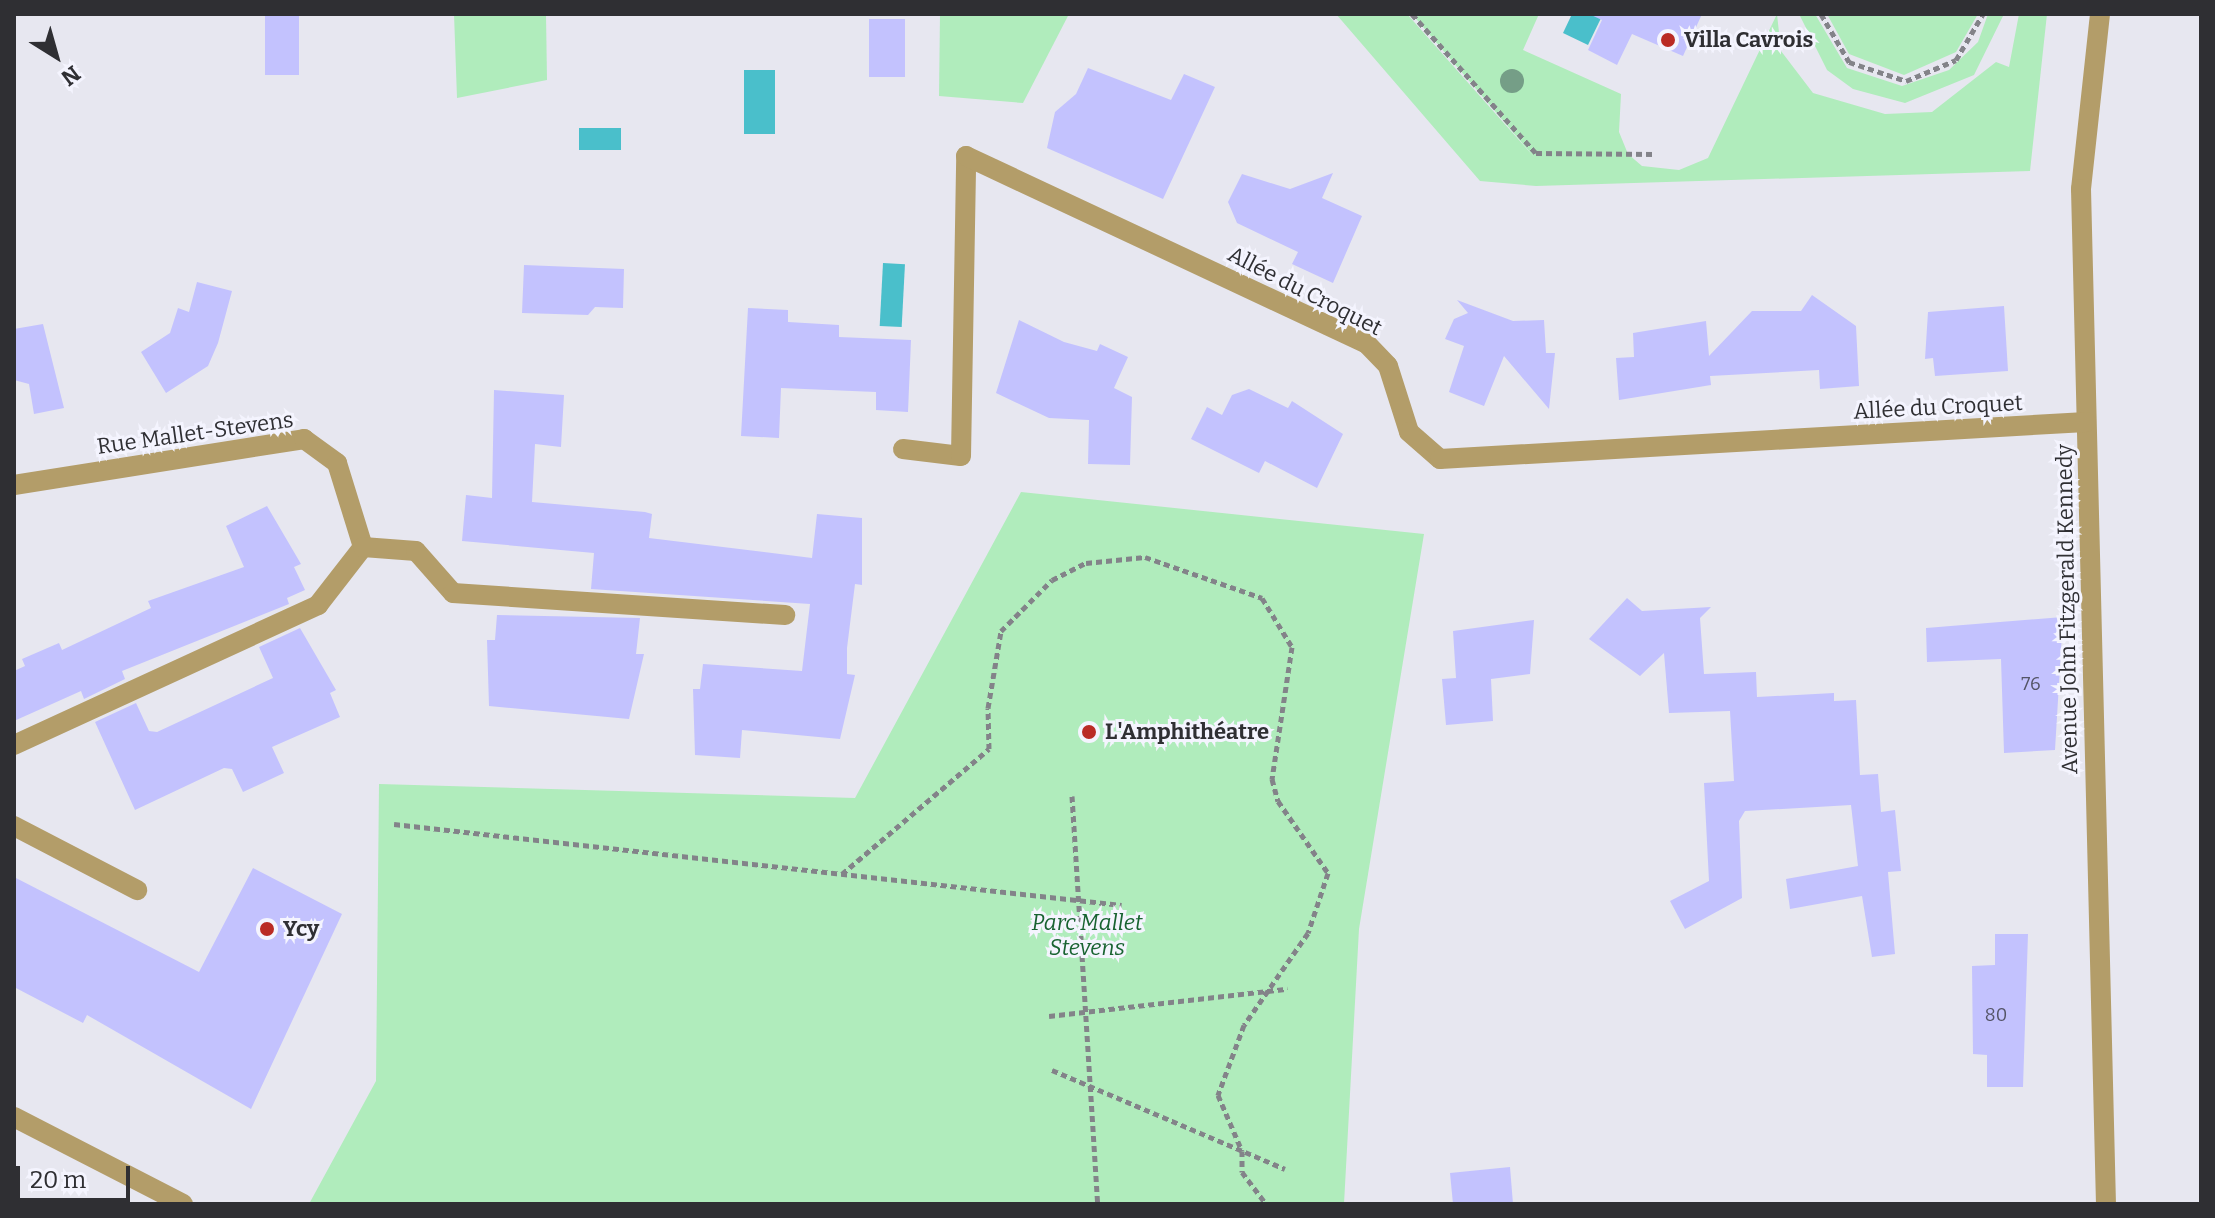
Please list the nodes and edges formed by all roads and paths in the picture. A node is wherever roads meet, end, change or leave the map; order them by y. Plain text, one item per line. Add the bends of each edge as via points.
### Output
1 (1412, 14) edge
2 (1821, 14) edge
3 (1983, 14) edge
4 (2100, 14) edge
5 (1655, 154) dead end
6 (2086, 422) junction
7 (903, 449) dead end
8 (14, 485) edge
9 (363, 547) junction
10 (785, 615) dead end
11 (14, 745) edge
12 (1072, 796) dead end
13 (394, 824) dead end
14 (14, 826) edge
15 (842, 874) junction
16 (137, 890) dead end
17 (1079, 900) junction
18 (1122, 905) dead end
19 (1287, 989) dead end
20 (1272, 991) junction
21 (1085, 1012) junction
22 (1049, 1016) dead end
23 (1052, 1070) dead end
24 (1090, 1086) junction
25 (14, 1117) edge
26 (1242, 1151) junction
27 (1285, 1169) dead end
28 (183, 1204) edge
29 (1098, 1204) edge
30 (1266, 1204) edge
31 (2106, 1204) edge

1 - 5 path via 1536,153
2 - 3 path via 1849,62 1906,81 1956,60
4 - 6 street, Avenue John Fitzgerald Kennedy via 2081,189
6 - 7 street, Allée du Croquet via 1440,459 1409,432 1388,366 1367,344 966,156 961,456
6 - 31 street, Avenue John Fitzgerald Kennedy
8 - 9 street, Rue Mallet-Stevens via 304,439 337,463
9 - 10 street via 416,551 453,593
9 - 11 street via 318,605
12 - 17 path
13 - 15 path
14 - 16 street
15 - 17 path
15 - 20 path via 989,749 988,708 1001,631 1030,597 1086,563 1134,556 1172,563 1262,598 1292,647 1272,779 1278,801 1328,873 1308,933
17 - 18 path
17 - 21 path
19 - 20 path
20 - 21 path
20 - 26 path via 1244,1025 1218,1095
21 - 22 path
21 - 24 path
23 - 24 path
24 - 26 path
24 - 29 path
25 - 28 street
26 - 27 path
26 - 30 path via 1242,1172

